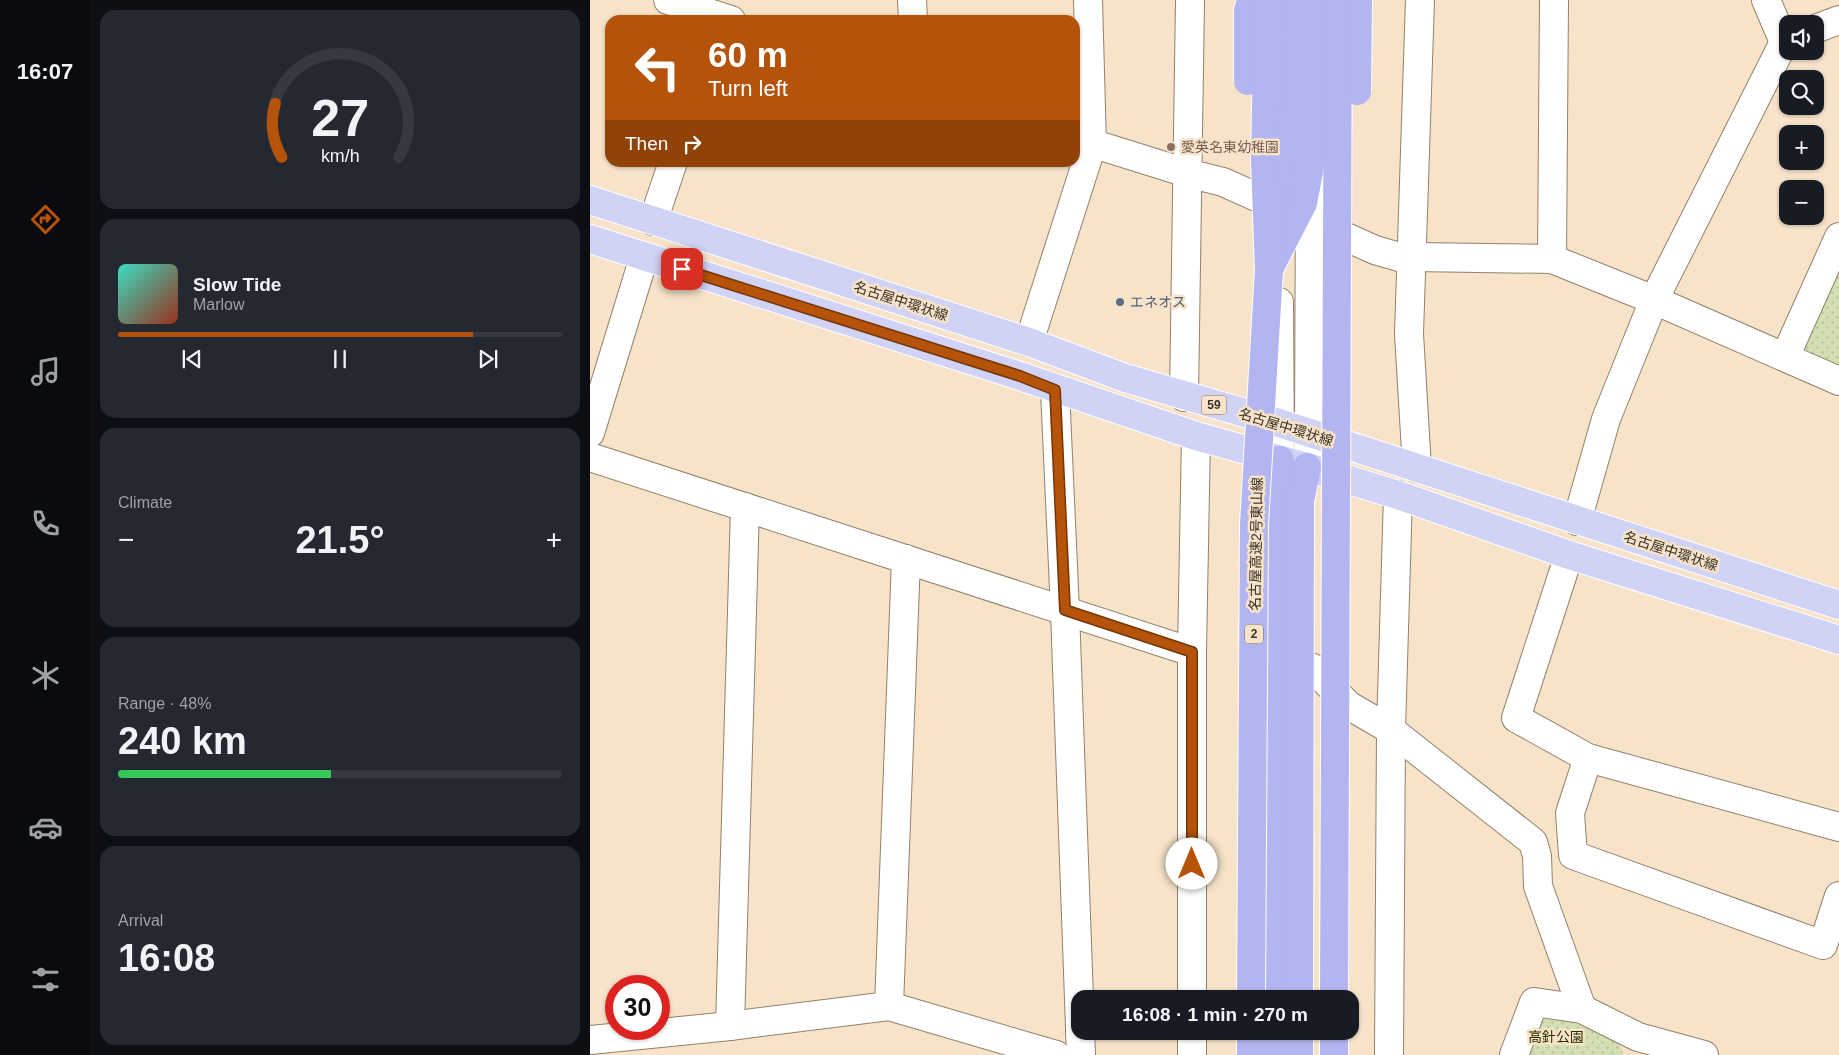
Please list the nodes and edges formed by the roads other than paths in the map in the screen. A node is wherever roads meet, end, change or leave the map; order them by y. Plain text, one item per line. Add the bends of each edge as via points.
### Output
1 (668, 0) edge
2 (912, 0) edge
3 (1088, 0) edge
4 (1190, 0) edge
5 (1251, 0) edge
6 (1268, 0) edge
7 (1278, 0) edge
8 (1289, 0) edge
9 (1311, 0) edge
10 (1338, 0) edge
11 (1358, 0) edge
12 (1420, 0) edge
13 (1554, 0) edge
14 (1766, 0) edge
15 (720, 14) edge
16 (913, 15) edge
17 (1839, 20) edge
18 (1824, 26) edge
19 (1779, 27) edge
20 (1779, 55) edge
21 (1084, 142) edge
22 (1080, 157) edge
23 (671, 167) edge
24 (1077, 167) edge
25 (1187, 173) junction
26 (590, 200) edge
27 (1278, 206) junction
28 (653, 221) junction
29 (1310, 221) junction
30 (1839, 237) edge
31 (590, 239) edge
32 (644, 257) junction
33 (1413, 259) junction
34 (1552, 259) junction
35 (1269, 270) junction
36 (1337, 276) junction
37 (1654, 300) junction
38 (1030, 342) junction
39 (1785, 357) junction
40 (1839, 381) edge
41 (1055, 390) junction
42 (1184, 397) junction
43 (1279, 423) junction
44 (590, 433) edge
45 (1309, 433) junction
46 (1196, 436) junction
47 (590, 457) edge
48 (1280, 460) junction
49 (1307, 467) junction
50 (1417, 468) junction
51 (1398, 495) junction
52 (745, 507) junction
53 (1577, 521) junction
54 (1289, 552) junction
55 (1569, 555) junction
56 (906, 559) junction
57 (1839, 605) edge
58 (1065, 610) junction
59 (1839, 640) edge
60 (1192, 652) junction
61 (1313, 668) dead end
62 (1391, 730) junction
63 (1588, 758) junction
64 (1839, 827) edge
65 (1839, 896) edge
66 (1079, 990) edge
67 (1192, 990) edge
68 (1251, 990) edge
69 (1275, 990) edge
70 (1300, 990) edge
71 (1334, 990) edge
72 (889, 1006) junction
73 (1582, 1009) junction
74 (730, 1026) junction
75 (590, 1040) edge
76 (1080, 1040) edge
77 (1192, 1040) edge
78 (1251, 1040) edge
79 (1275, 1040) edge
80 (1299, 1040) edge
81 (1334, 1040) edge
82 (1635, 1046) edge
83 (1056, 1055) edge
84 (1081, 1055) edge
85 (1192, 1055) edge
86 (1251, 1055) edge
87 (1275, 1055) edge
88 (1299, 1055) edge
89 (1334, 1055) edge
90 (1389, 1055) edge
91 (1514, 1055) edge
92 (1704, 1055) edge

1 - 15 street
2 - 16 street
3 - 21 street
4 - 25 street
5 - 35 highway, bridge via 1248,10 1248,164
6 - 35 highway, bridge via 1264,161
7 - 27 street
8 - 35 highway, bridge via 1288,168
9 - 29 street
9 - 35 highway, bridge via 1310,166 1303,203
10 - 36 highway, bridge
11 - 36 highway, bridge via 1356,160
12 - 33 street
13 - 34 street
14 - 19 street
17 - 18 street
20 - 37 street
21 - 22 street
21 - 25 street
23 - 28 street
24 - 38 street
25 - 27 street via 1223,182
25 - 42 street
26 - 28 main road, 名古屋中環状線 / 59
27 - 29 street
27 - 43 street
28 - 38 main road, 名古屋中環状線 / 59
29 - 33 street via 1376,250
29 - 45 street
30 - 39 street
31 - 32 main road
32 - 41 main road via 1020,376
32 - 44 street
33 - 34 street
33 - 50 street via 1409,334
34 - 37 street
35 - 68 highway, 名古屋高速2号東山線 / 2, bridge via 1254,524
36 - 71 highway, bridge
37 - 39 street
37 - 53 street via 1606,419
38 - 42 main road, 名古屋中環状線 / 59
39 - 40 street
41 - 46 main road
41 - 58 street
42 - 43 main road, 名古屋中環状線 / 59
43 - 45 main road, 名古屋中環状線 / 59
43 - 48 street
45 - 49 street
45 - 50 main road, 名古屋中環状線 / 59
46 - 48 main road
46 - 60 street
47 - 52 street
48 - 49 main road
48 - 54 highway
49 - 51 main road
49 - 54 highway
50 - 53 main road, 名古屋中環状線 / 59
51 - 55 main road
51 - 62 street
52 - 56 street
52 - 74 street
53 - 57 main road, 名古屋中環状線 / 59
54 - 69 highway
54 - 70 highway
55 - 59 main road
55 - 63 street via 1516,718
56 - 58 street
56 - 72 street
58 - 60 street
58 - 66 street
60 - 67 street
61 - 62 street via 1348,705
62 - 73 street via 1533,842 1538,886
62 - 90 street
63 - 64 street
63 - 65 street via 1570,813 1573,855 1824,945
72 - 74 street
72 - 83 street
73 - 82 street
73 - 91 street via 1534,1002
74 - 75 street
76 - 84 street
77 - 85 street
78 - 86 highway
79 - 87 highway
80 - 88 highway
81 - 89 highway
82 - 92 street

